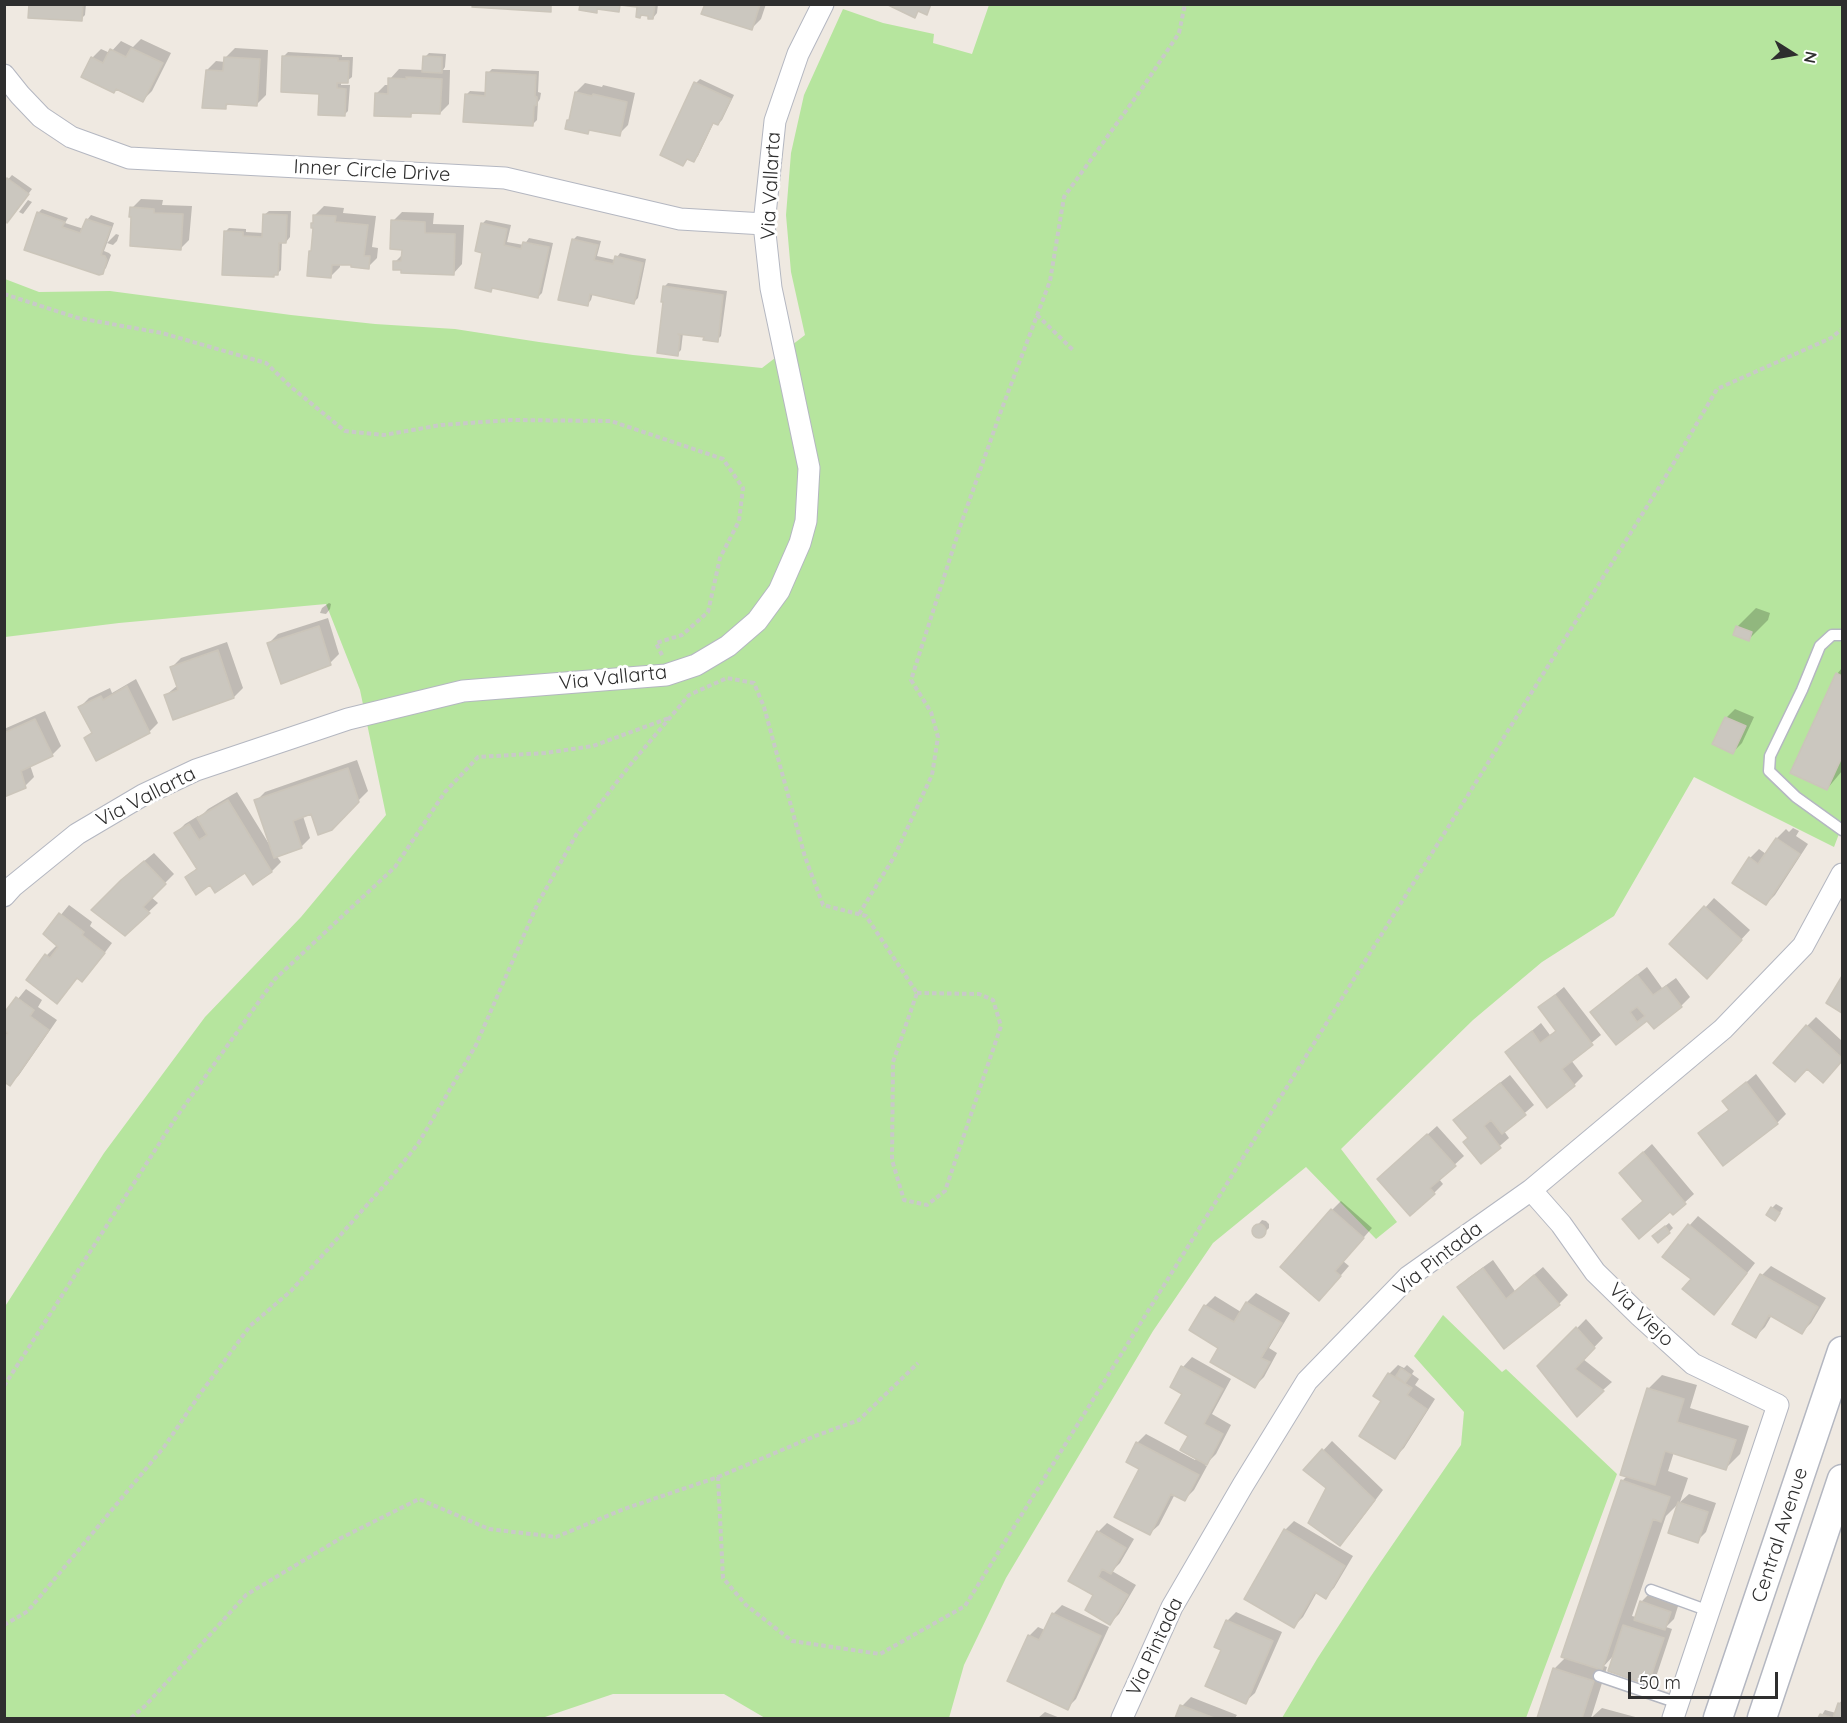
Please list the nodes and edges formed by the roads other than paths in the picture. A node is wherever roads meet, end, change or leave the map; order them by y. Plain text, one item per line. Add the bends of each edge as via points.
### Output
1 (823, 4) edge
2 (4, 75) edge
3 (764, 224) junction
4 (1842, 635) edge
5 (1842, 830) edge
6 (1842, 874) edge
7 (7, 887) edge
8 (1531, 1190) junction
9 (1842, 1351) edge
10 (1842, 1479) edge
11 (1651, 1590) dead end
12 (1709, 1611) junction
13 (1599, 1676) dead end
14 (1676, 1711) edge
15 (1122, 1719) edge
16 (1718, 1719) edge
17 (1762, 1719) edge

1 - 3 street, Via Vallarta via 798,54 775,121
2 - 3 street, Inner Circle Drive via 41,117 71,137 129,158 505,178 680,219
3 - 7 street, Via Vallarta via 771,288 809,468 806,521 800,543 779,591 757,621 728,646 696,665 672,673 463,691 348,718 196,770 143,795 77,834
4 - 5 lane via 1832,635 1820,646 1770,756 1769,771 1796,797
6 - 8 street, Via Pintada via 1803,945 1723,1029
8 - 12 street, Via Viejo via 1595,1272 1693,1364 1778,1405
8 - 15 street, Via Pintada via 1408,1277 1307,1381 1172,1606
9 - 16 main road, Central Avenue
10 - 17 main road, Central Avenue
11 - 12 lane
12 - 14 street
13 - 14 lane

